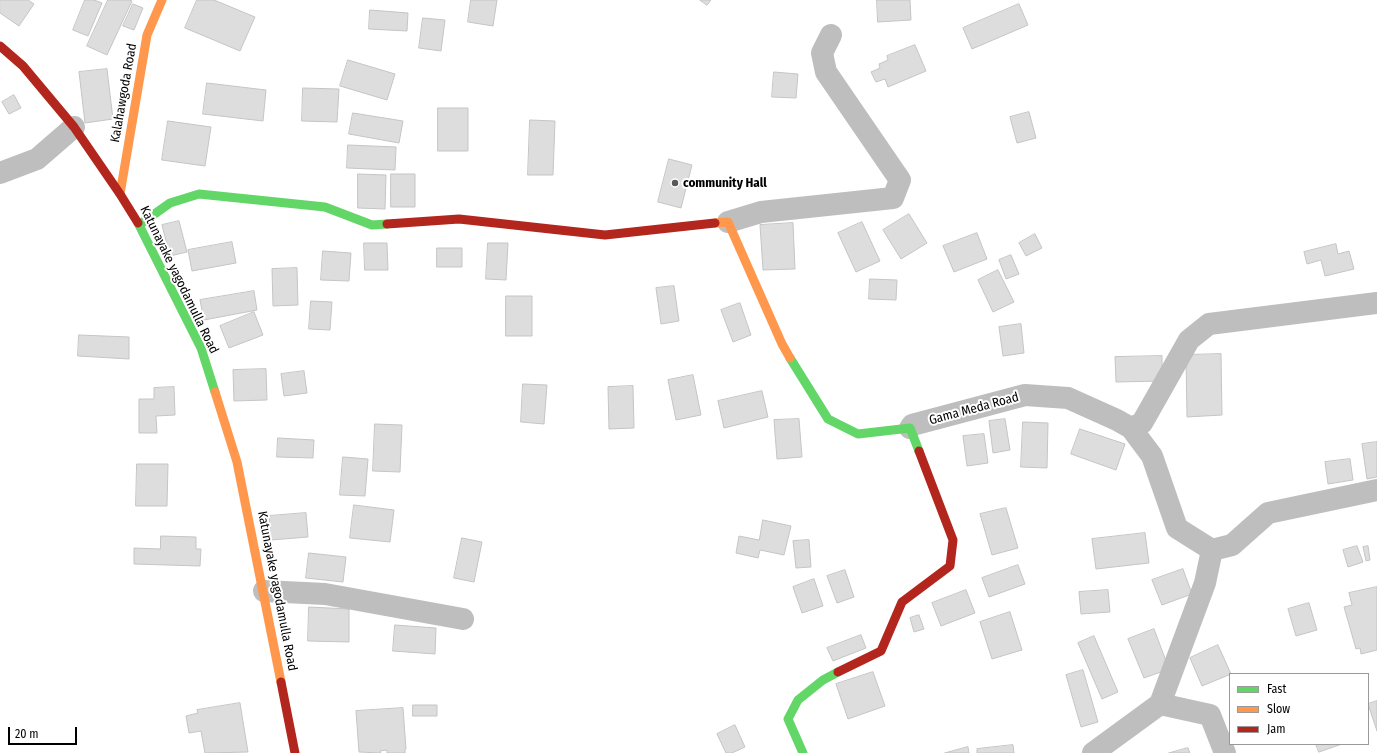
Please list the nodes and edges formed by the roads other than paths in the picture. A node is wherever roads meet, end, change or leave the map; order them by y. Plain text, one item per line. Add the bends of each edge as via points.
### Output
1 (162, 0) edge
2 (831, 34) dead end
3 (0, 46) edge
4 (74, 128) junction
5 (0, 173) edge
6 (120, 194) junction
7 (728, 222) junction
8 (139, 225) junction
9 (1377, 303) edge
10 (910, 428) junction
11 (1131, 428) junction
12 (1377, 490) edge
13 (1212, 550) junction
14 (264, 591) junction
15 (463, 619) dead end
16 (1160, 704) junction
17 (295, 753) edge
18 (803, 753) edge
19 (1093, 753) edge
20 (1225, 753) edge

1 - 6 street, Kalahawgoda Road via 147,35
2 - 7 street via 822,53 826,72 900,180 893,198 761,212
3 - 4 street, Katunayake yagodamulla Road via 22,66
4 - 5 street via 37,159
4 - 6 street, Katunayake yagodamulla Road
6 - 8 street, Katunayake yagodamulla Road
7 - 8 street via 605,235 460,219 372,225 325,207 199,194 170,203
7 - 10 street via 782,344 828,419 858,434
8 - 14 street, Katunayake yagodamulla Road via 200,348 237,462
9 - 11 street via 1209,324 1189,340 1142,423
10 - 11 street, Gama Meda Road via 912,425 1025,395 1068,398
10 - 18 street via 953,540 950,566 902,602 881,651 823,680 798,700 788,719
11 - 13 street, Gama Meda Road via 1152,456 1177,528
12 - 13 street via 1268,513 1232,545
13 - 16 street via 1206,582
14 - 15 street via 325,594
14 - 17 street, Katunayake yagodamulla Road
16 - 19 street
16 - 20 street via 1210,715

